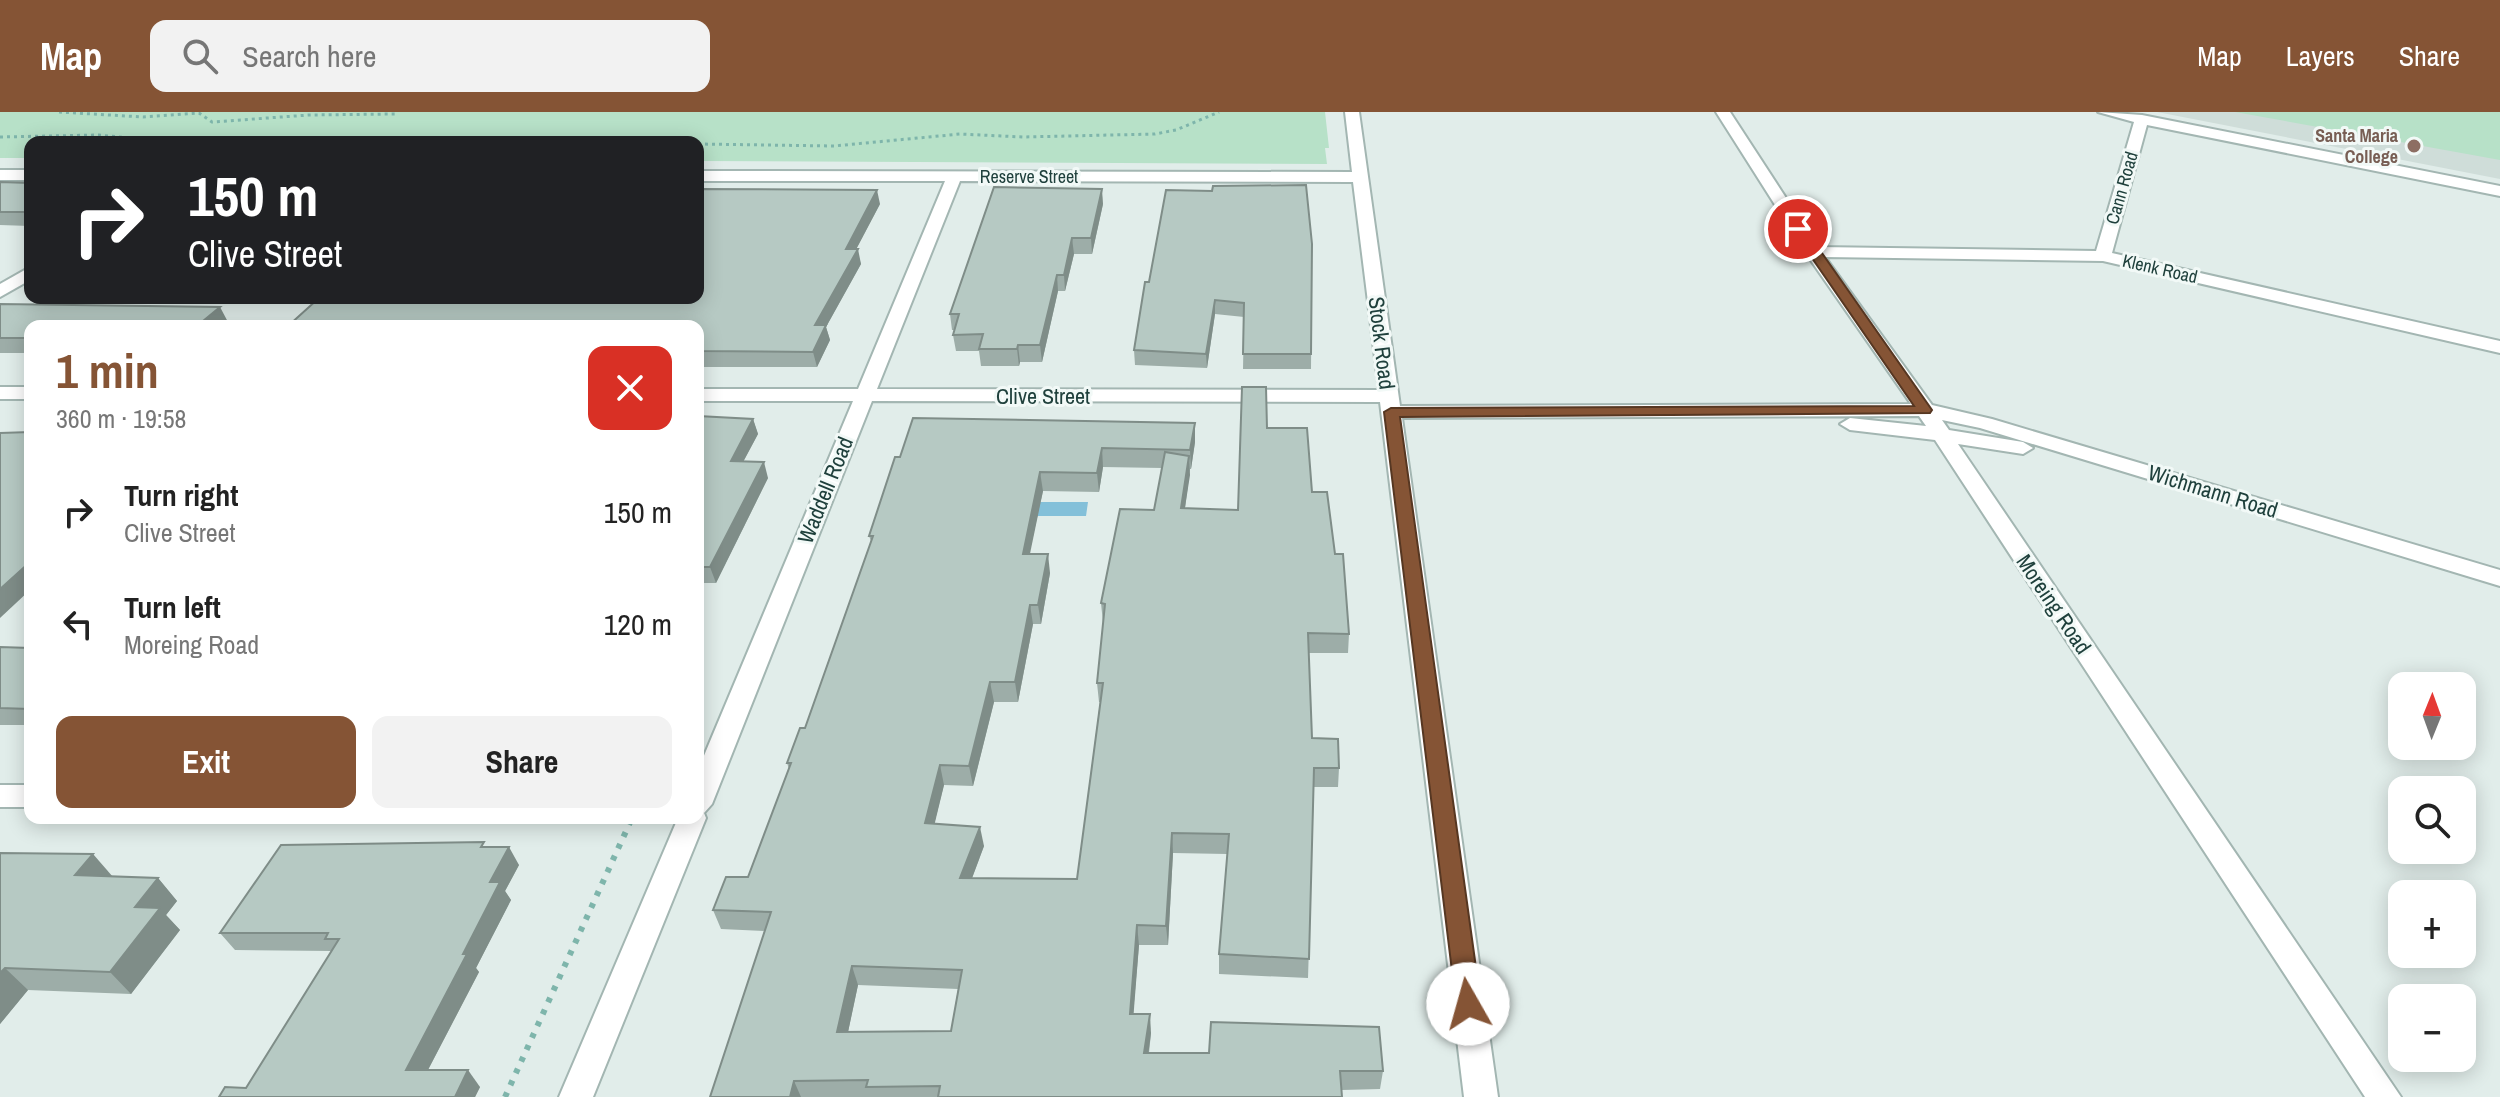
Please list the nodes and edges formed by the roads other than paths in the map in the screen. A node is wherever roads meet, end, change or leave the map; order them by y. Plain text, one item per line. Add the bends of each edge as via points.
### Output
1 (1352, 112) edge
2 (1723, 112) edge
3 (2105, 112) edge
4 (2142, 119) junction
5 (0, 175) edge
6 (24, 175) edge
7 (704, 176) edge
8 (954, 177) junction
9 (1360, 177) junction
10 (2500, 191) edge
11 (1813, 252) junction
12 (2103, 256) junction
13 (24, 276) edge
14 (0, 292) edge
15 (2500, 347) edge
16 (0, 393) edge
17 (24, 393) edge
18 (704, 395) edge
19 (863, 396) junction
20 (1390, 404) junction
21 (1925, 410) junction
22 (1792, 413) junction
23 (1942, 437) junction
24 (2500, 578) edge
25 (2500, 590) edge
26 (704, 787) edge
27 (0, 796) edge
28 (24, 796) edge
29 (689, 824) edge
30 (576, 1097) edge
31 (1481, 1097) edge
32 (2384, 1097) edge

1 - 9 street, Stock Road
2 - 11 street, Moreing Road
3 - 4 street
4 - 10 street
4 - 12 street, Cann Road
5 - 6 street
7 - 8 street, Reserve Street
8 - 9 street, Reserve Street
8 - 19 street, Waddell Road
9 - 20 street, Stock Road
11 - 12 street, Klenk Road
11 - 21 street, Moreing Road
12 - 15 street, Klenk Road
13 - 14 street
16 - 17 street
18 - 19 street, Clive Street
19 - 20 street, Clive Street
19 - 26 street, Waddell Road
20 - 22 street, Clive Street
20 - 31 street, Stock Road
21 - 22 street, Clive Street
21 - 23 street, Moreing Road
21 - 24 street, Wichmann Road via 1999,427
22 - 23 street, Clive Street
23 - 25 street, Wichmann Road via 2045,453
23 - 32 street, Moreing Road
27 - 28 street
29 - 30 street, Waddell Road

